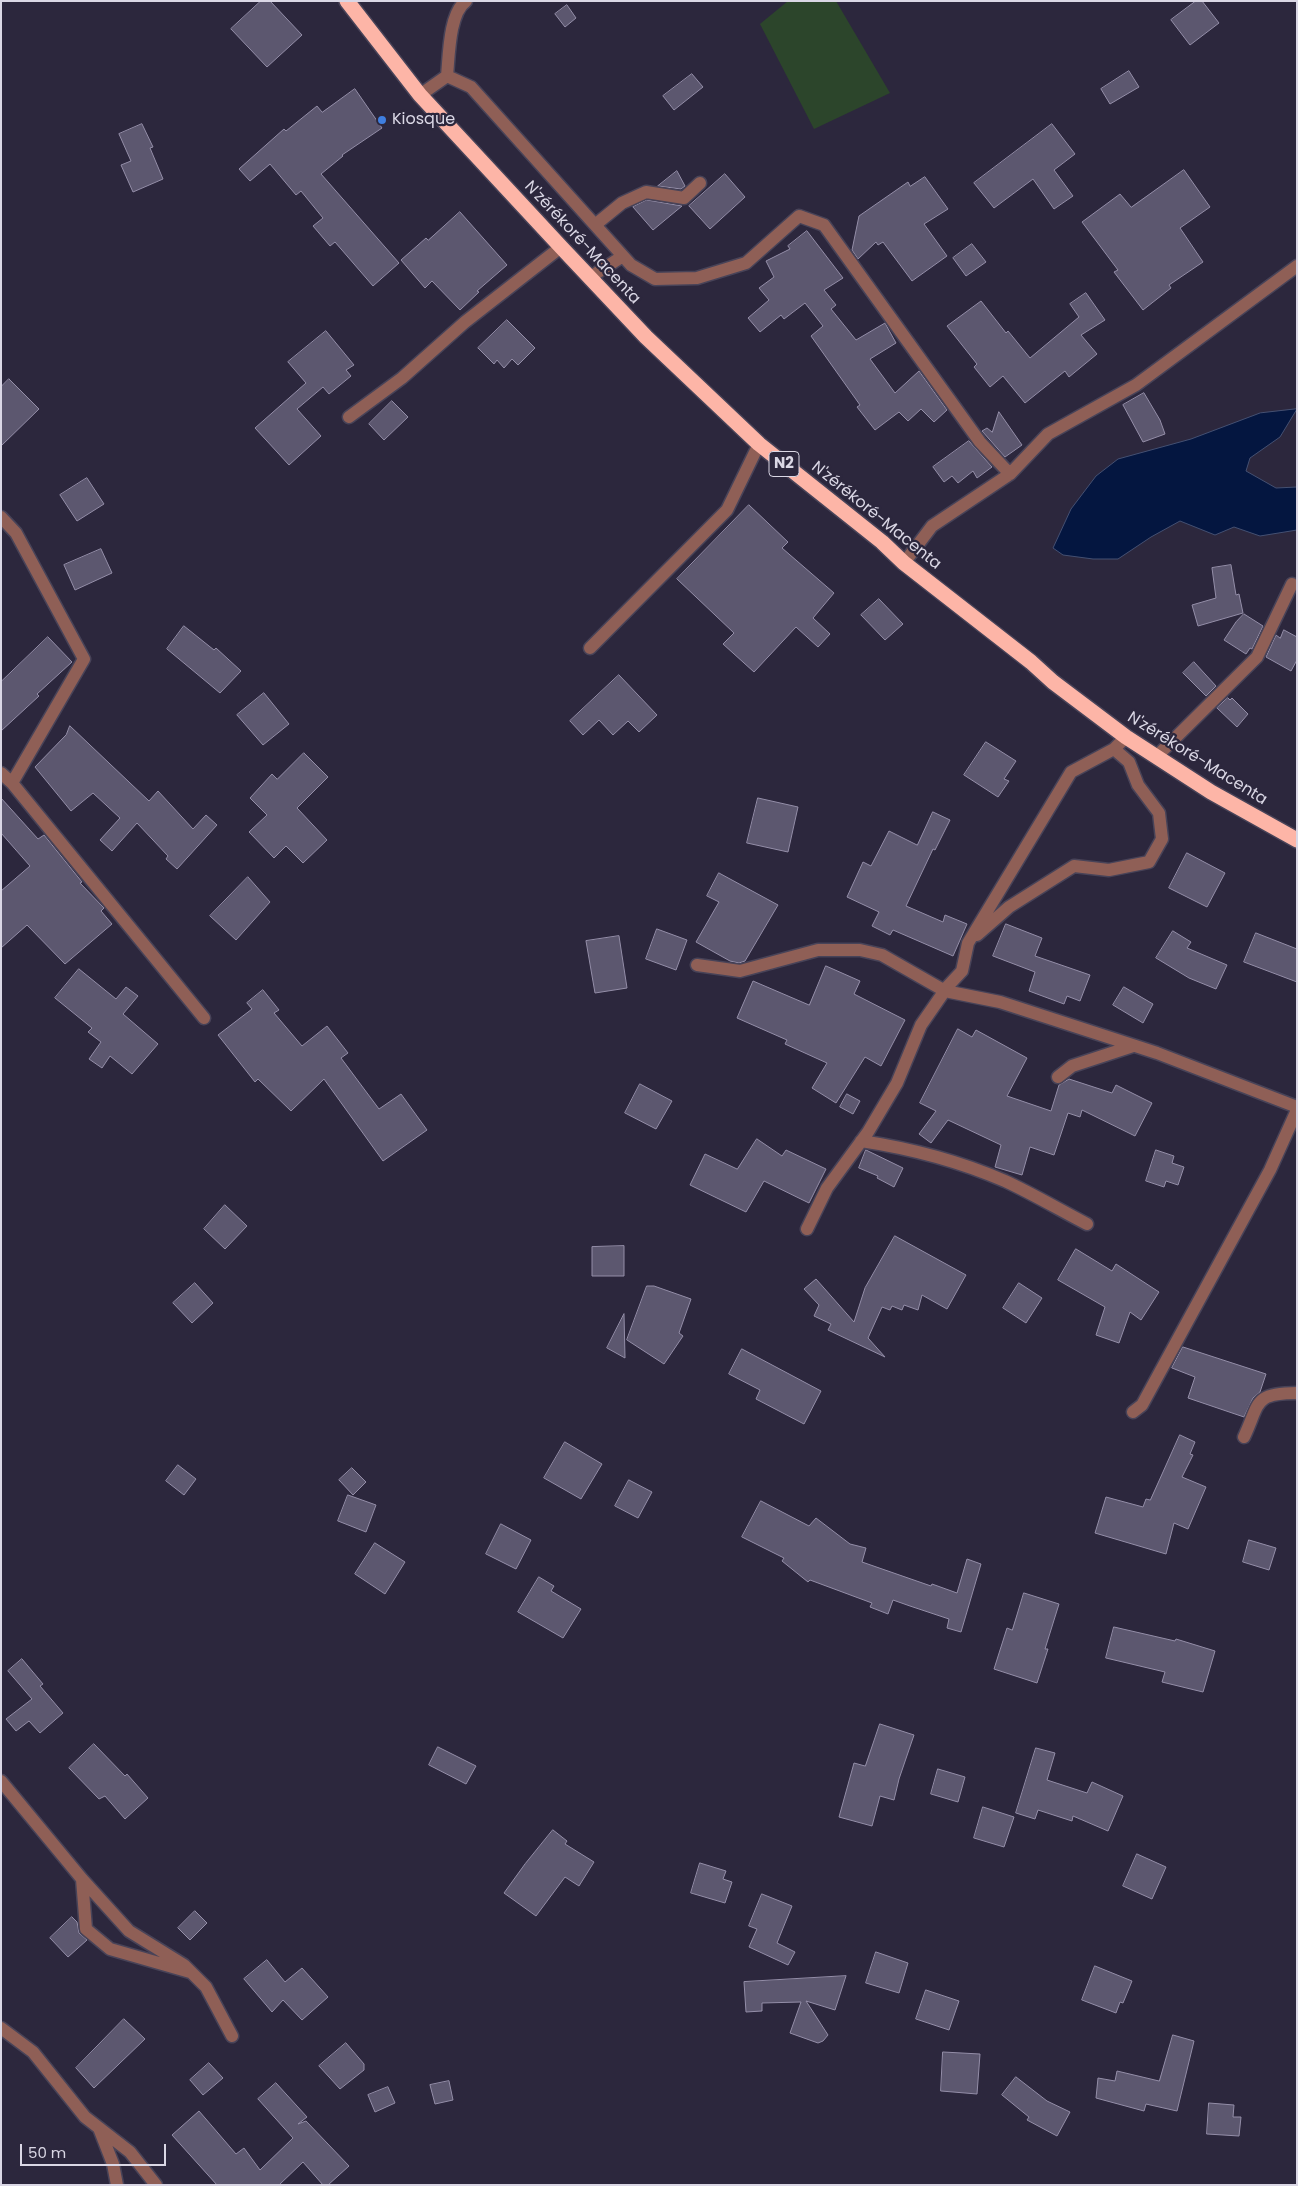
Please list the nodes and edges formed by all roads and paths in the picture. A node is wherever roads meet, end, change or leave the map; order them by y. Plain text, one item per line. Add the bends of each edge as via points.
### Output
1 (347, 1) edge
2 (466, 1) edge
3 (447, 76) junction
4 (420, 95) junction
5 (700, 183) dead end
6 (596, 225) junction
7 (561, 248) junction
8 (623, 256) junction
9 (1297, 266) edge
10 (589, 278) junction
11 (349, 417) dead end
12 (759, 444) junction
13 (1010, 474) junction
14 (1, 517) edge
15 (904, 563) junction
16 (1292, 584) dead end
17 (590, 648) dead end
18 (1126, 737) junction
19 (1114, 749) junction
20 (1156, 757) junction
21 (1, 772) edge
22 (12, 782) junction
23 (1297, 840) edge
24 (968, 943) junction
25 (697, 964) dead end
26 (945, 991) junction
27 (204, 1018) dead end
28 (1133, 1046) junction
29 (1058, 1077) dead end
30 (1297, 1109) edge
31 (861, 1141) junction
32 (1087, 1224) dead end
33 (808, 1229) dead end
34 (1297, 1393) edge
35 (1133, 1412) dead end
36 (1244, 1437) dead end
37 (1, 1781) edge
38 (82, 1879) junction
39 (191, 1972) junction
40 (1, 2028) edge
41 (232, 2036) dead end
42 (98, 2128) junction
43 (116, 2185) edge
44 (156, 2185) edge

1 - 4 highway, N'zérékoré-Macenta / N2
2 - 3 street via 460,5 451,31
3 - 4 street
3 - 6 street via 471,87
4 - 7 highway, N'zérékoré-Macenta / N2
5 - 6 street via 684,198 646,192 622,203
6 - 8 street
7 - 10 highway, N'zérékoré-Macenta / N2
7 - 11 street via 466,322 402,378
8 - 10 street
8 - 13 street via 655,279 697,278 746,263 799,216 824,225 980,442
9 - 13 street via 1136,385 1048,434
10 - 12 highway, N'zérékoré-Macenta / N2
12 - 15 highway, N'zérékoré-Macenta / N2
12 - 17 street via 726,510
13 - 15 street via 932,526
14 - 22 street via 16,534 84,659
15 - 18 highway, N'zérékoré-Macenta / N2
16 - 20 street via 1257,657
18 - 19 street
18 - 20 highway, N'zérékoré-Macenta / N2
19 - 24 street via 1071,772
19 - 24 street via 1129,762 1138,785 1159,814 1162,839 1149,862 1109,870 1074,866 1009,907
20 - 23 highway, N'zérékoré-Macenta / N2
21 - 22 street
22 - 27 street
24 - 26 street via 962,971
25 - 26 street via 740,971 818,950 860,950 882,955
26 - 28 street via 1000,1002
26 - 31 street via 921,1024 897,1083
28 - 29 street via 1072,1066
28 - 30 street
30 - 35 street via 1270,1170 1142,1405
31 - 32 street via 939,1158 1005,1181
31 - 33 street via 827,1188
34 - 36 street via 1271,1394 1258,1402
37 - 38 street
38 - 39 street via 129,1931
38 - 39 street via 86,1928 110,1949
39 - 41 street via 206,1987
40 - 42 street via 33,2052 84,2118
42 - 43 street via 113,2164
42 - 44 street via 130,2152

